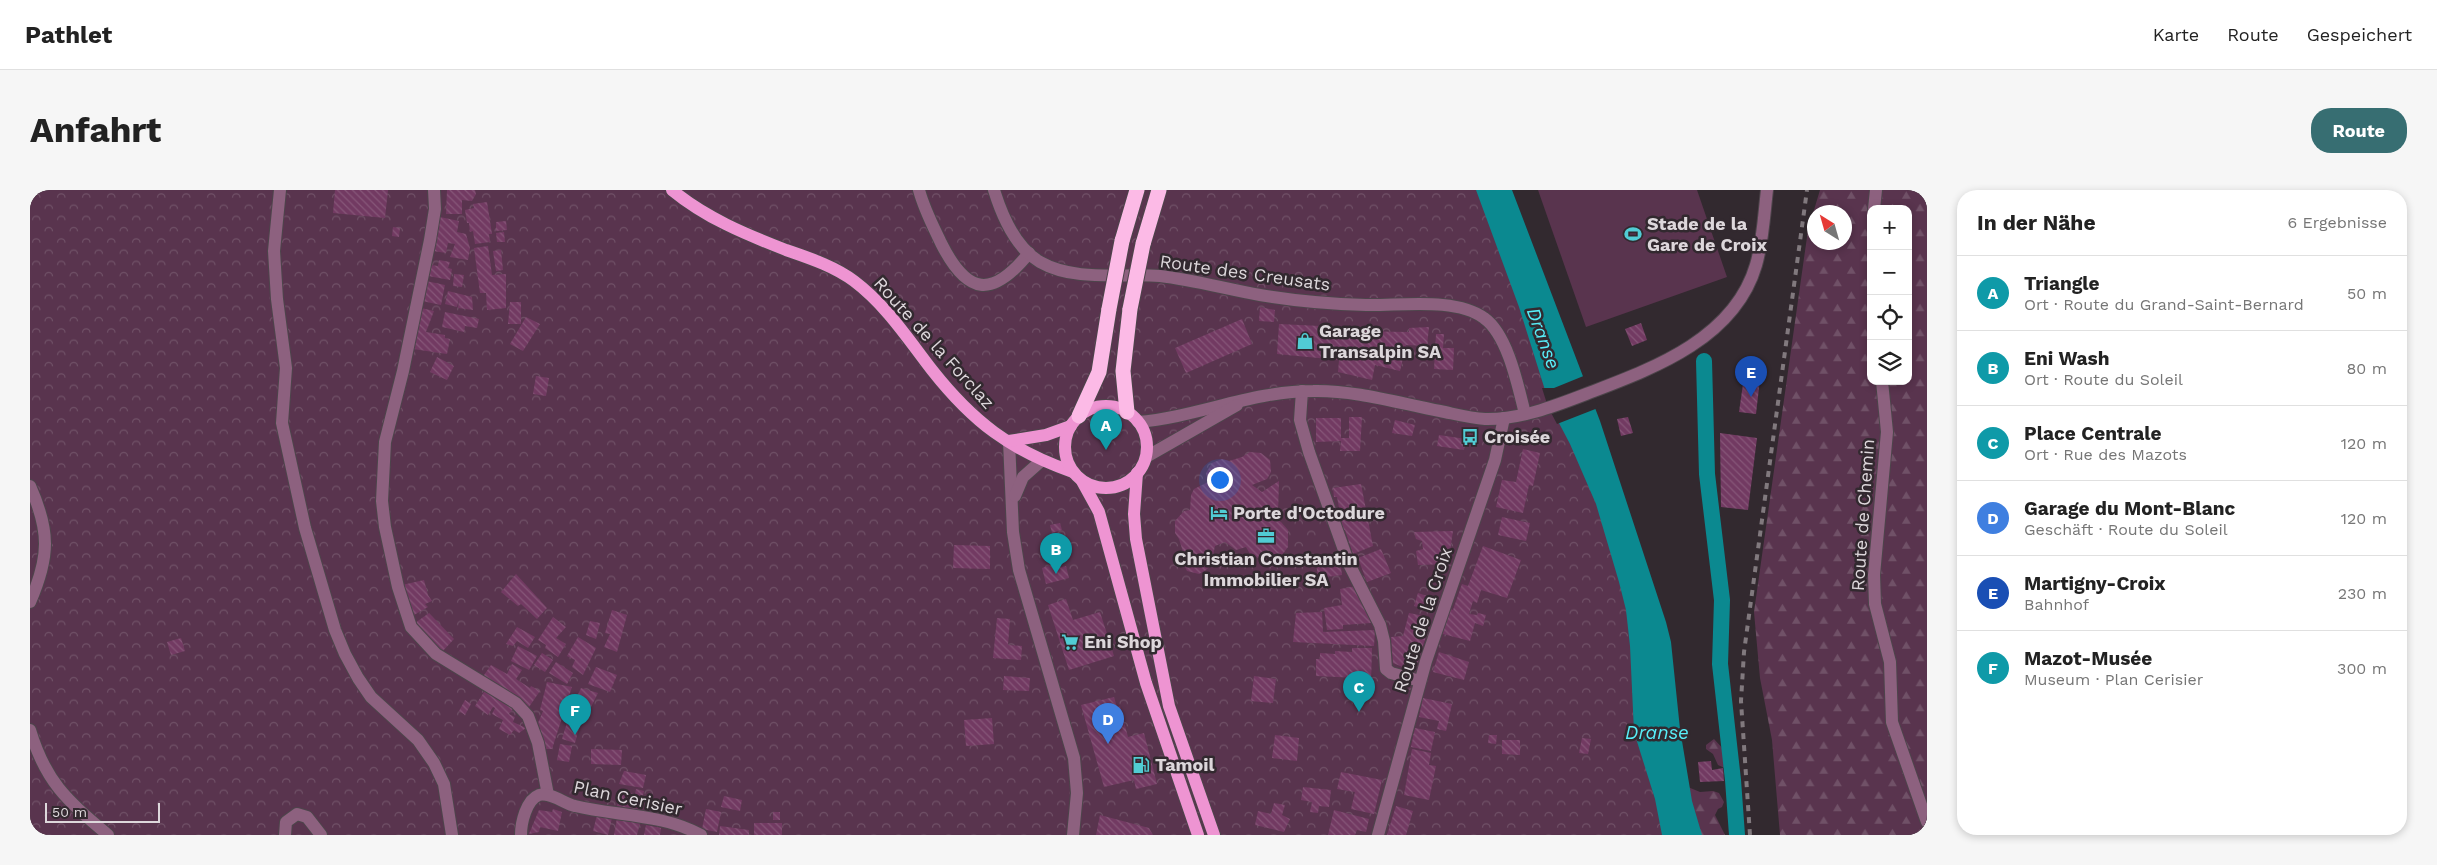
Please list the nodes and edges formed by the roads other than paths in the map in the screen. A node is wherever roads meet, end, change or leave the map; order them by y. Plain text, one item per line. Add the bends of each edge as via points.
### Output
1 (280, 190) edge
2 (434, 190) edge
3 (672, 190) edge
4 (918, 190) edge
5 (994, 190) edge
6 (1137, 190) edge
7 (1159, 190) edge
8 (1767, 190) edge
9 (1876, 190) edge
10 (1874, 205) edge
11 (1029, 253) junction
12 (1882, 385) edge
13 (1296, 391) junction
14 (1248, 399) junction
15 (1525, 414) junction
16 (1132, 417) junction
17 (1504, 418) junction
18 (1075, 421) junction
19 (1009, 441) junction
20 (1146, 457) junction
21 (1041, 461) junction
22 (1137, 474) junction
23 (1078, 476) junction
24 (30, 486) edge
25 (1013, 500) junction
26 (30, 602) edge
27 (1420, 681) junction
28 (30, 730) edge
29 (542, 796) junction
30 (1927, 822) edge
31 (108, 835) edge
32 (285, 835) edge
33 (321, 835) edge
34 (452, 835) edge
35 (520, 835) edge
36 (701, 835) edge
37 (1073, 835) edge
38 (1198, 835) edge
39 (1214, 835) edge
40 (1378, 835) edge

1 - 34 street via 274,251 286,368 282,423 305,528 335,630 348,661 371,697 418,740 434,763 444,784
2 - 29 street, Plan Cerisier via 435,209 430,240 385,442 382,501 385,528 411,627 444,660 516,703 528,716 538,743
3 - 19 main road, Route de la Forclaz via 716,220 816,260 854,281 894,320 959,402 986,427
4 - 11 street via 949,258 971,283 988,284 1004,280
5 - 11 street, Route des Creusats via 1011,230
6 - 18 highway, bridge via 1122,241 1099,372
7 - 16 highway, bridge via 1143,244 1130,309 1123,371
8 - 15 street via 1756,266 1737,301 1712,330 1647,370
9 - 10 street
11 - 15 street, Route des Creusats via 1053,268 1159,276 1307,302 1465,309 1485,318 1499,335
12 - 30 street, Route de Chemin via 1886,432 1874,575 1875,598 1890,662 1892,722
13 - 14 street
13 - 17 street via 1354,394 1476,418
13 - 27 street via 1309,452 1349,564 1380,625 1386,668 1391,673
14 - 16 street via 1166,419
14 - 20 street
15 - 17 street
16 - 18 main road via 1114,407 1100,407
16 - 20 main road via 1146,438
17 - 27 street, Route de la Croix via 1495,460
18 - 19 main road via 1046,435
18 - 23 main road via 1065,446 1066,458
19 - 21 main road, Route de la Forclaz
19 - 25 street
20 - 22 main road
21 - 23 main road, Route de la Forclaz
21 - 25 street via 1022,477
22 - 23 main road via 1124,484 1111,488 1098,487
22 - 39 main road via 1136,539 1169,706
23 - 38 main road via 1099,512 1146,683
24 - 26 street via 43,523 46,547 43,570
25 - 37 street via 1013,532 1019,570 1074,758 1077,793
27 - 40 street, Route de la Croix
28 - 31 street via 54,785
29 - 35 street via 526,812
29 - 36 street, Plan Cerisier via 578,807 651,818
32 - 33 street via 286,822 297,814 307,817

